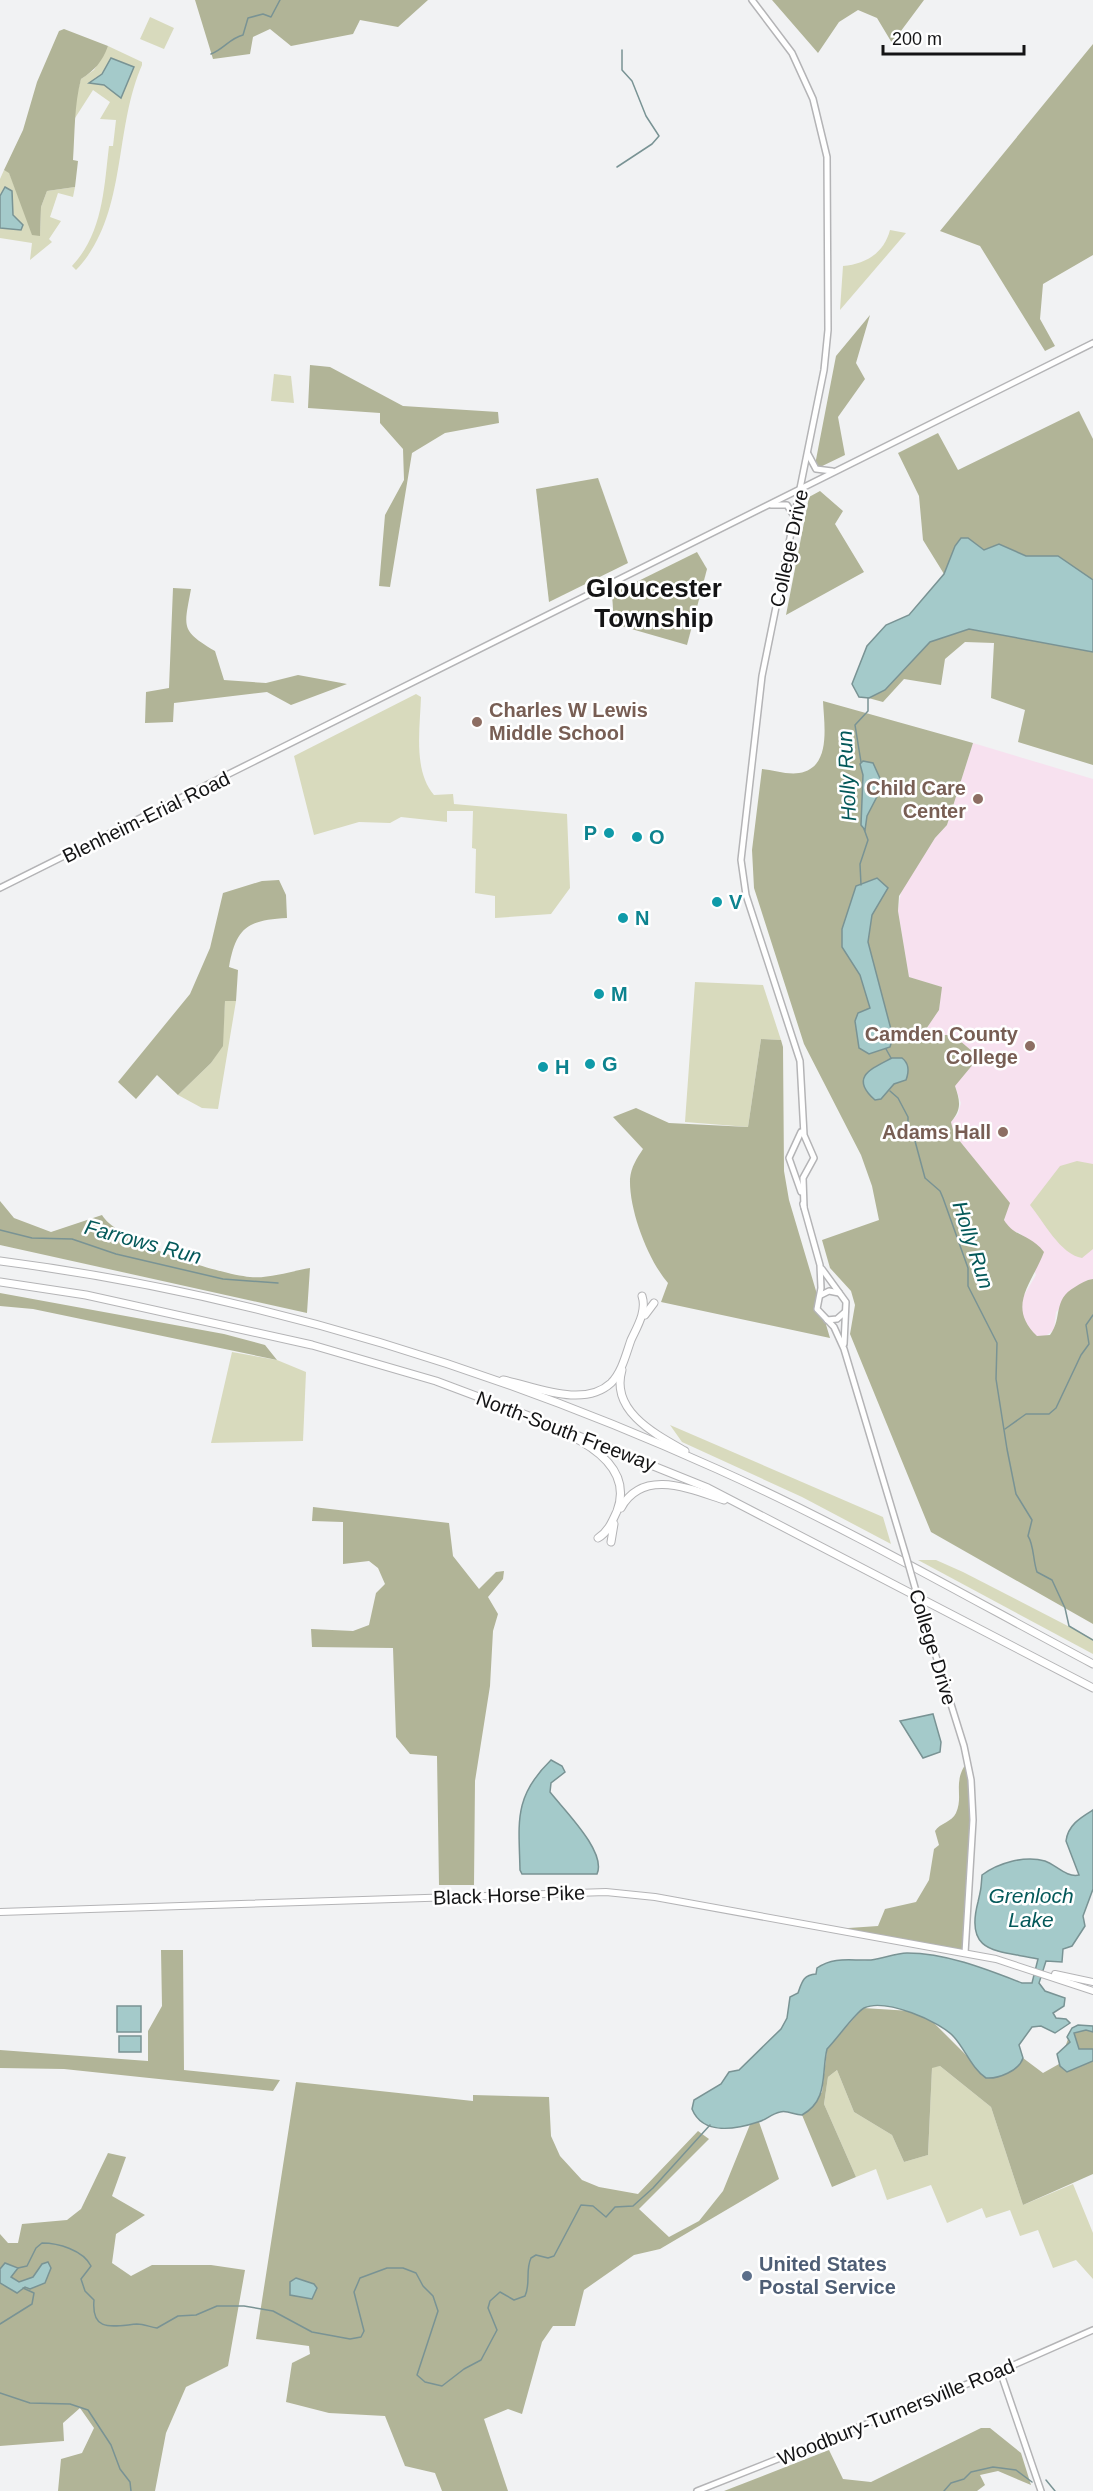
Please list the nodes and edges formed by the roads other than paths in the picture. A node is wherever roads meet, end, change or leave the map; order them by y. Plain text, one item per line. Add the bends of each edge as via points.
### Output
1 (752, 0) edge
2 (1093, 343) edge
3 (808, 453) junction
4 (842, 467) junction
5 (801, 487) junction
6 (766, 507) junction
7 (794, 519) junction
8 (0, 888) edge
9 (802, 1106) junction
10 (792, 1150) junction
11 (811, 1150) junction
12 (793, 1167) junction
13 (809, 1168) junction
14 (804, 1207) junction
15 (0, 1261) edge
16 (820, 1265) junction
17 (0, 1282) edge
18 (840, 1293) junction
19 (642, 1296) dead end
20 (819, 1297) junction
21 (654, 1303) dead end
22 (846, 1310) junction
23 (826, 1320) junction
24 (844, 1348) junction
25 (477, 1374) junction
26 (529, 1416) junction
27 (716, 1468) junction
28 (745, 1507) junction
29 (598, 1538) dead end
30 (611, 1542) dead end
31 (1093, 1665) edge
32 (1093, 1688) edge
33 (0, 1912) edge
34 (964, 1953) junction
35 (1065, 1979) junction
36 (1093, 1982) edge
37 (1093, 1991) edge
38 (1093, 2330) edge
39 (1000, 2371) junction
40 (697, 2491) edge
41 (1041, 2491) edge

1 - 3 main road, College Drive via 792,53 813,99 827,157 828,330
2 - 4 main road, Blenheim-Erial Road
3 - 4 main road via 816,469
3 - 5 main road, College Drive
4 - 5 main road, Blenheim-Erial Road
5 - 6 main road, Blenheim-Erial Road
5 - 7 main road, College Drive
6 - 7 main road via 787,505
6 - 8 main road, Blenheim-Erial Road
7 - 9 main road, College Drive via 762,676 741,860 746,895 800,1061
9 - 10 main road, College Drive via 800,1137
9 - 11 main road, College Drive via 805,1140
10 - 11 main road via 803,1146
10 - 12 main road via 789,1160
11 - 13 main road via 814,1159
12 - 13 main road via 801,1171
12 - 14 main road
13 - 14 main road via 803,1181
14 - 16 main road
15 - 25 highway, North-South Freeway via 169,1288 396,1347
16 - 18 main road
16 - 20 main road
17 - 26 highway, North-South Freeway via 96,1297 312,1345 436,1382
18 - 20 main road via 829,1291
18 - 22 main road
19 - 25 highway via 644,1310 619,1370 604,1388 568,1394
20 - 23 main road via 817,1309
21 - 27 highway via 647,1310 622,1370 622,1397 633,1415 650,1430
22 - 23 main road via 837,1319
22 - 24 main road, College Drive
23 - 24 main road, College Drive via 837,1331
24 - 34 main road, College Drive, bridge via 971,1780 973,1820
25 - 27 highway, North-South Freeway
26 - 28 highway, North-South Freeway via 638,1457
26 - 29 highway via 595,1450 616,1473 621,1499 609,1528
27 - 31 highway, North-South Freeway
28 - 30 highway via 675,1485 645,1486 622,1506
28 - 32 highway, North-South Freeway
33 - 34 main road, Black Horse Pike via 606,1892 655,1897
34 - 35 main road, Black Horse Pike
35 - 36 main road, Black Horse Pike
35 - 37 main road, Black Horse Pike
38 - 39 main road, Woodbury-Turnersville Road
39 - 40 main road, Woodbury-Turnersville Road
39 - 41 main road

